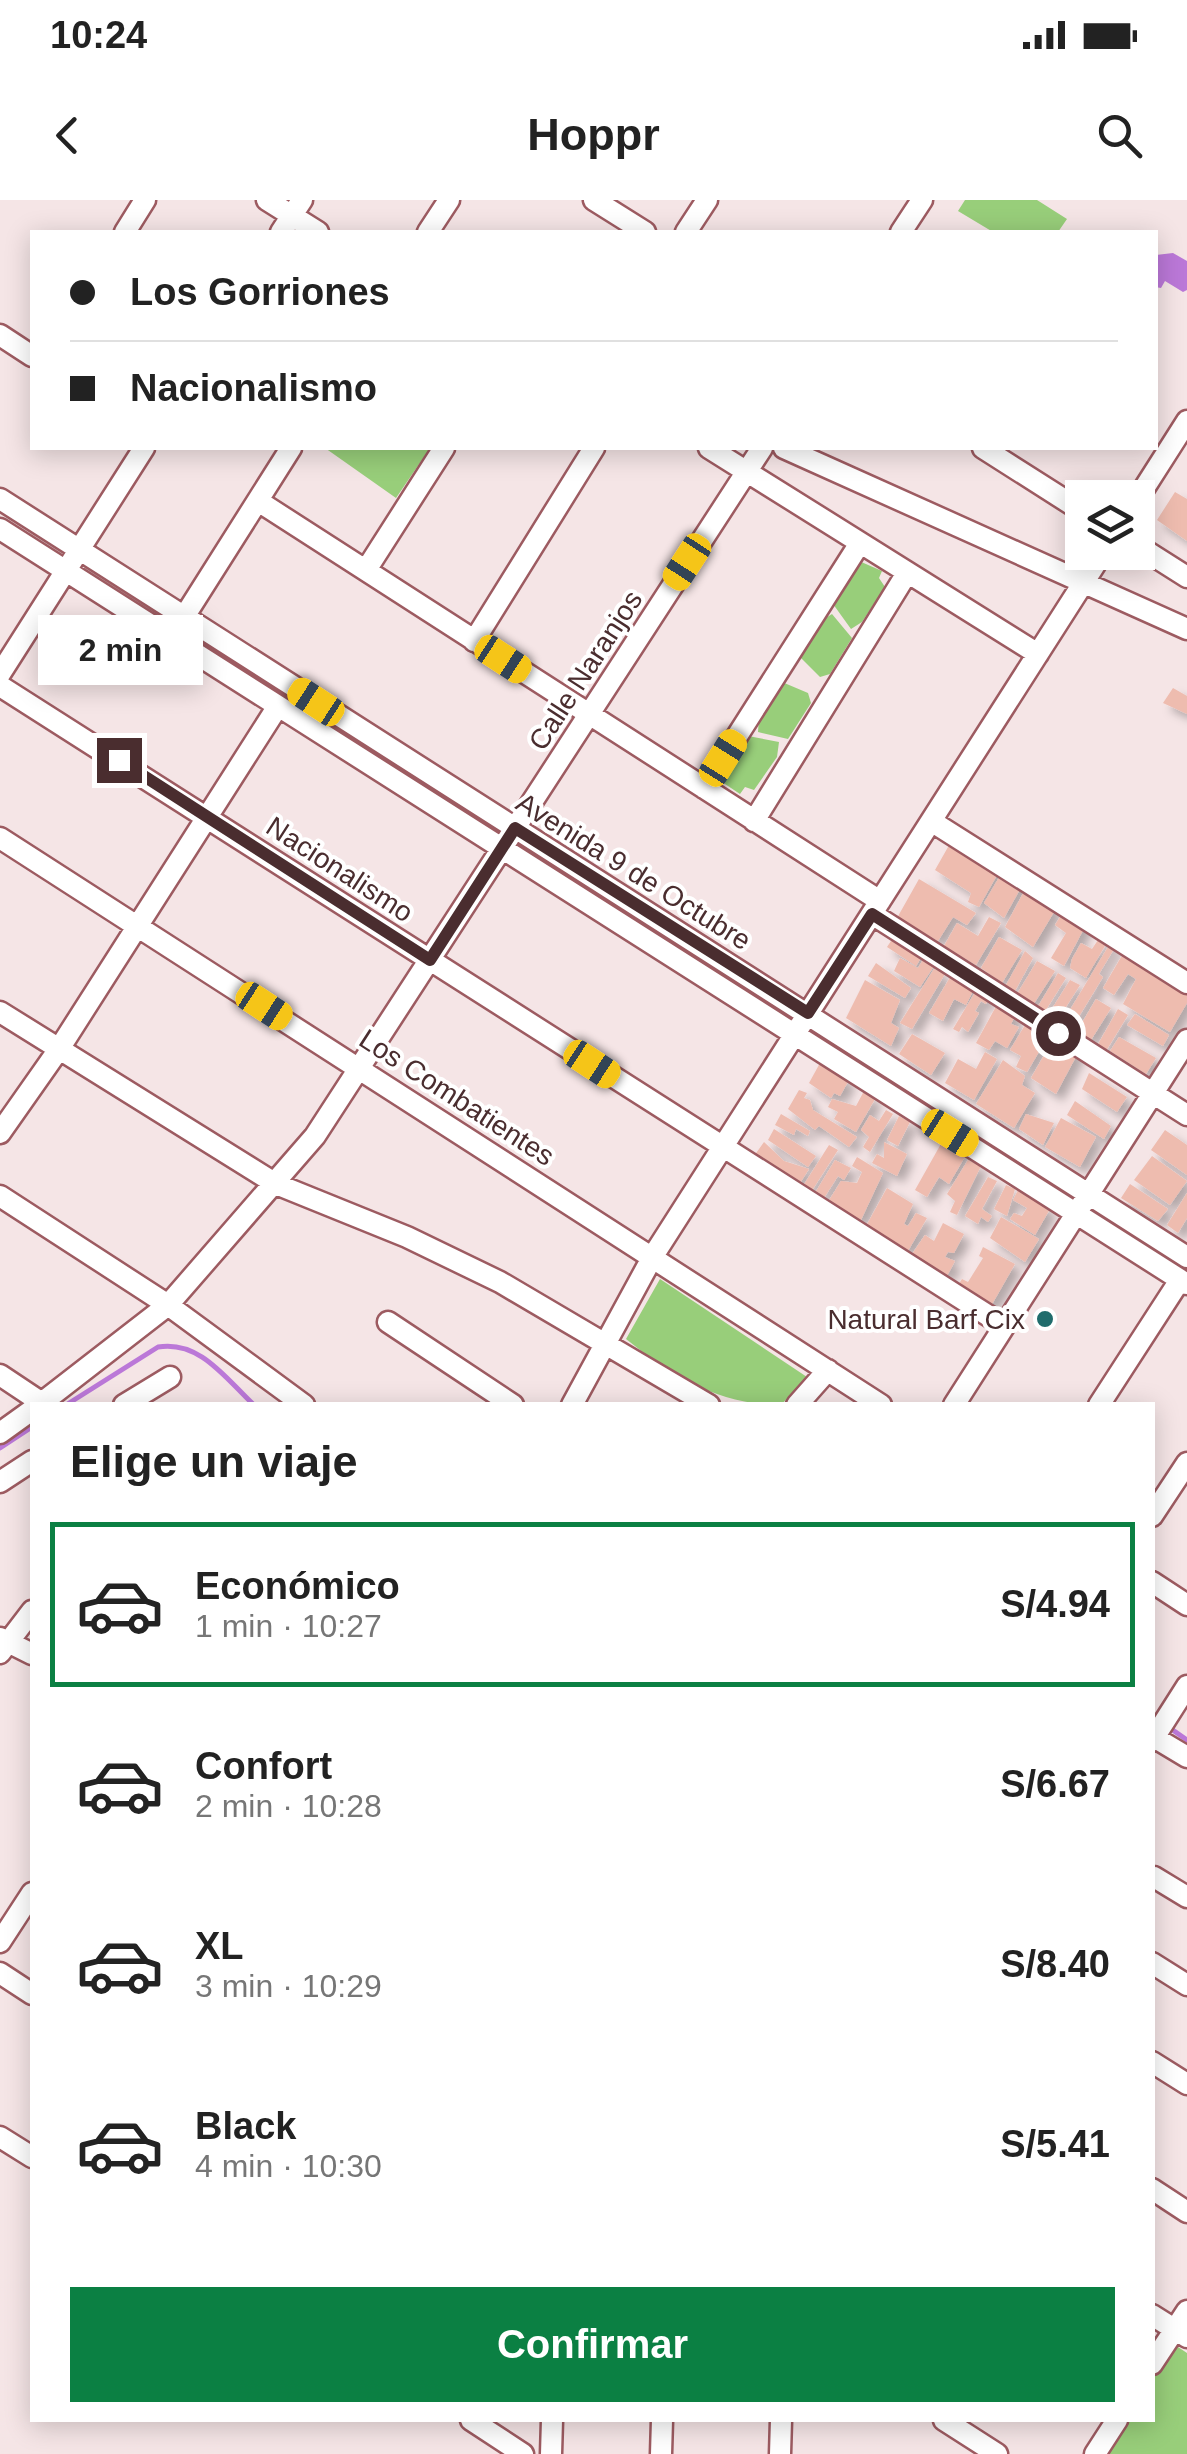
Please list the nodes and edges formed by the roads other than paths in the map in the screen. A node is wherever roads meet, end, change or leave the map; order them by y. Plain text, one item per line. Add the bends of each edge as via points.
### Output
1 (145, 200) edge
2 (267, 200) edge
3 (448, 200) edge
4 (594, 200) edge
5 (708, 200) edge
6 (922, 200) edge
7 (291, 216) edge
8 (126, 230) edge
9 (315, 230) edge
10 (429, 230) edge
11 (642, 230) edge
12 (687, 230) edge
13 (902, 230) edge
14 (0, 335) edge
15 (30, 355) edge
16 (1187, 421) edge
17 (143, 450) edge
18 (290, 450) edge
19 (443, 450) edge
20 (593, 450) edge
21 (712, 450) edge
22 (761, 450) edge
23 (788, 450) edge
24 (986, 450) edge
25 (746, 471) junction
26 (1149, 480) edge
27 (0, 499) edge
28 (258, 500) junction
29 (1065, 500) edge
30 (0, 528) edge
31 (860, 543) junction
32 (79, 550) junction
33 (1155, 557) edge
34 (66, 570) junction
35 (366, 570) junction
36 (1092, 570) edge
37 (907, 572) junction
38 (1187, 578) edge
39 (184, 617) junction
40 (1187, 629) edge
41 (474, 641) junction
42 (1038, 654) junction
43 (0, 674) edge
44 (0, 686) edge
45 (278, 706) junction
46 (588, 715) junction
47 (704, 788) junction
48 (208, 816) junction
49 (754, 820) junction
50 (931, 821) junction
51 (515, 828) junction
52 (0, 838) edge
53 (502, 848) junction
54 (876, 907) junction
55 (137, 925) junction
56 (430, 960) junction
57 (1187, 983) edge
58 (0, 1012) edge
59 (808, 1013) junction
60 (794, 1034) junction
61 (1187, 1040) edge
62 (60, 1049) junction
63 (360, 1067) junction
64 (1152, 1093) junction
65 (1187, 1115) edge
66 (0, 1133) edge
67 (722, 1146) junction
68 (276, 1184) junction
69 (1086, 1192) junction
70 (0, 1196) edge
71 (1074, 1212) junction
72 (652, 1256) junction
73 (1187, 1258) edge
74 (1184, 1282) edge
75 (168, 1305) junction
76 (388, 1322) dead end
77 (1003, 1325) junction
78 (605, 1344) junction
79 (828, 1370) junction
80 (0, 1375) edge
81 (170, 1378) dead end
82 (33, 1402) edge
83 (43, 1402) edge
84 (129, 1402) edge
85 (300, 1402) edge
86 (508, 1402) edge
87 (574, 1402) edge
88 (704, 1402) edge
89 (800, 1402) edge
90 (876, 1402) edge
91 (956, 1402) edge
92 (1102, 1402) edge
93 (30, 1412) edge
94 (0, 1433) edge
95 (30, 1462) edge
96 (1187, 1463) edge
97 (0, 1482) edge
98 (1155, 1511) edge
99 (1155, 1584) edge
100 (1187, 1605) edge
101 (30, 1612) edge
102 (2, 1644) edge
103 (30, 1653) edge
104 (1187, 1686) edge
105 (1155, 1735) edge
106 (1187, 1757) edge
107 (1155, 1879) edge
108 (30, 1896) edge
109 (1187, 1897) edge
110 (0, 1942) edge
111 (1155, 1966) edge
112 (0, 1974) edge
113 (1187, 1985) edge
114 (30, 1993) edge
115 (1155, 2064) edge
116 (1187, 2084) edge
117 (0, 2137) edge
118 (30, 2156) edge
119 (1155, 2191) edge
120 (1187, 2212) edge
121 (1155, 2316) edge
122 (1183, 2326) edge
123 (1155, 2360) edge
124 (474, 2422) edge
125 (552, 2422) edge
126 (662, 2422) edge
127 (781, 2422) edge
128 (947, 2422) edge
129 (1115, 2422) edge
130 (522, 2454) edge
131 (551, 2454) edge
132 (661, 2454) edge
133 (780, 2454) edge
134 (997, 2454) edge
135 (1094, 2454) edge

1 - 8 street
2 - 7 street
3 - 10 street
4 - 11 street
5 - 12 street
6 - 13 street
7 - 9 street
14 - 15 street
16 - 26 street
17 - 32 street
18 - 28 street
19 - 35 street
20 - 41 street
21 - 25 street
22 - 25 street, Calle Naranjos
23 - 40 street
24 - 29 street
25 - 31 street
25 - 46 street, Calle Naranjos
27 - 32 street, Avenida 9 de Octubre
28 - 35 street
28 - 39 street
30 - 34 street, Avenida 9 de Octubre
31 - 37 street
31 - 47 street
32 - 34 street
32 - 39 street, Avenida 9 de Octubre
33 - 38 street
34 - 43 street
34 - 45 street, Avenida 9 de Octubre
35 - 41 street
36 - 42 street
37 - 42 street
37 - 49 street
39 - 51 street, Avenida 9 de Octubre
41 - 46 street
42 - 50 street
44 - 48 street, Nacionalismo
45 - 48 street
45 - 53 street, Avenida 9 de Octubre
46 - 47 street
46 - 51 street, Calle Naranjos
47 - 49 street
48 - 55 street
48 - 56 street, Nacionalismo
49 - 54 street
50 - 54 street
50 - 57 street
51 - 53 street, Calle Naranjos
51 - 59 street, Avenida 9 de Octubre
52 - 55 street, Los Combatientes
53 - 56 street, Calle Naranjos
53 - 60 street, Avenida 9 de Octubre
54 - 59 street
54 - 64 street
55 - 62 street
55 - 63 street, Los Combatientes
56 - 63 street, Calle Naranjos
56 - 67 street, Nacionalismo
58 - 62 street
59 - 60 street
59 - 69 street, Avenida 9 de Octubre
60 - 67 street
60 - 71 street, Avenida 9 de Octubre
61 - 64 street
62 - 66 street
62 - 68 street
63 - 68 street, Calle Naranjos
63 - 72 street, Los Combatientes
64 - 65 street
64 - 69 street
67 - 72 street
67 - 77 street, Nacionalismo
68 - 75 street, Calle Naranjos
68 - 78 street via 500,1282
69 - 71 street
69 - 73 street, Avenida 9 de Octubre
70 - 75 street
71 - 74 street, Avenida 9 de Octubre
71 - 77 street
72 - 78 street
72 - 79 street, Los Combatientes
74 - 92 street
75 - 83 street, Calle Naranjos
75 - 85 street
76 - 86 street
77 - 91 street
78 - 87 street
78 - 88 street
79 - 89 street
79 - 90 street, Los Combatientes
80 - 82 street
81 - 84 street
93 - 94 street, Calle Naranjos
95 - 97 street
96 - 98 street
99 - 100 street
101 - 102 street
102 - 103 street
104 - 105 street
105 - 106 street
107 - 109 street
108 - 110 street
111 - 113 street
112 - 114 street
115 - 116 street
117 - 118 street
119 - 120 street
121 - 122 street
122 - 123 street
124 - 130 street
125 - 131 street
126 - 132 street
127 - 133 street
128 - 134 street
129 - 135 street

